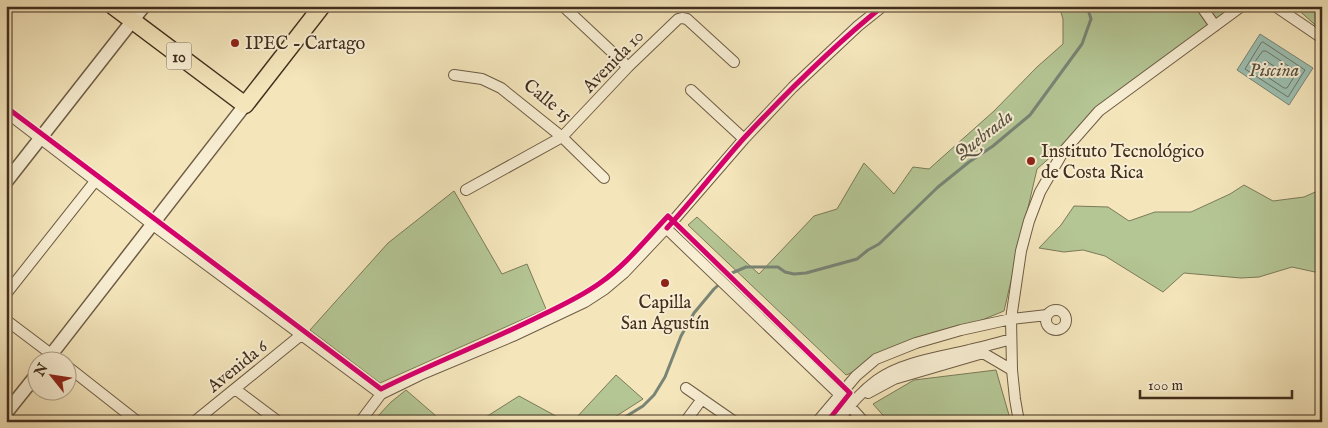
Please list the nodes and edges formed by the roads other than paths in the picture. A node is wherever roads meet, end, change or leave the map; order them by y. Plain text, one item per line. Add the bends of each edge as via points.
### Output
1 (113, 6) edge
2 (144, 6) edge
3 (322, 6) edge
4 (563, 6) edge
5 (883, 6) edge
6 (1202, 6) edge
7 (1242, 6) edge
8 (1275, 6) edge
9 (132, 21) junction
10 (1215, 26) junction
11 (1322, 38) edge
12 (734, 62) dead end
13 (628, 67) junction
14 (454, 75) dead end
15 (691, 90) dead end
16 (245, 105) junction
17 (6, 112) edge
18 (562, 137) junction
19 (40, 139) junction
20 (744, 139) junction
21 (604, 178) dead end
22 (96, 180) junction
23 (6, 182) edge
24 (466, 190) dead end
25 (153, 225) junction
26 (666, 228) junction
27 (6, 294) edge
28 (1047, 315) dead end
29 (1011, 319) junction
30 (6, 320) edge
31 (301, 335) junction
32 (1011, 339) junction
33 (42, 350) edge
34 (60, 350) edge
35 (1012, 370) junction
36 (78, 375) edge
37 (28, 386) edge
38 (686, 388) dead end
39 (235, 389) junction
40 (381, 394) junction
41 (839, 394) junction
42 (859, 398) junction
43 (702, 399) junction
44 (850, 406) junction
45 (6, 413) edge
46 (138, 422) edge
47 (194, 422) edge
48 (279, 422) edge
49 (360, 422) edge
50 (685, 422) edge
51 (736, 422) edge
52 (817, 422) edge
53 (837, 422) edge
54 (864, 422) edge
55 (1019, 422) edge

1 - 9 main road, 10
2 - 9 street
3 - 16 main road
4 - 13 street
5 - 20 street via 793,88
6 - 10 street
7 - 10 street
8 - 11 street
9 - 16 main road, 10
9 - 19 street
10 - 29 street via 1098,111 1064,152 1028,220
12 - 13 street, Avenida 10 via 682,18
13 - 18 street, Avenida 10
14 - 18 street, Calle 15 via 482,79 496,85
15 - 20 street
16 - 25 street
17 - 19 street
18 - 21 street, Calle 15
18 - 24 street, Avenida 10
19 - 22 street
19 - 23 street
20 - 26 street
22 - 25 street
22 - 27 street
25 - 31 street
25 - 34 street
26 - 40 street via 624,272 585,302
26 - 41 street
28 - 29 street
29 - 32 street
29 - 41 street via 916,343 876,359
30 - 33 street
31 - 39 street, Avenida 6
31 - 40 street
32 - 35 street
32 - 42 street via 890,372 876,380
35 - 42 street via 983,353 894,379
35 - 55 street
36 - 46 street
37 - 45 street
38 - 43 street
39 - 47 street, Avenida 6
39 - 48 street
40 - 49 street
41 - 44 street
41 - 52 street
42 - 44 street
43 - 50 street
43 - 51 street
44 - 53 street
44 - 54 street

